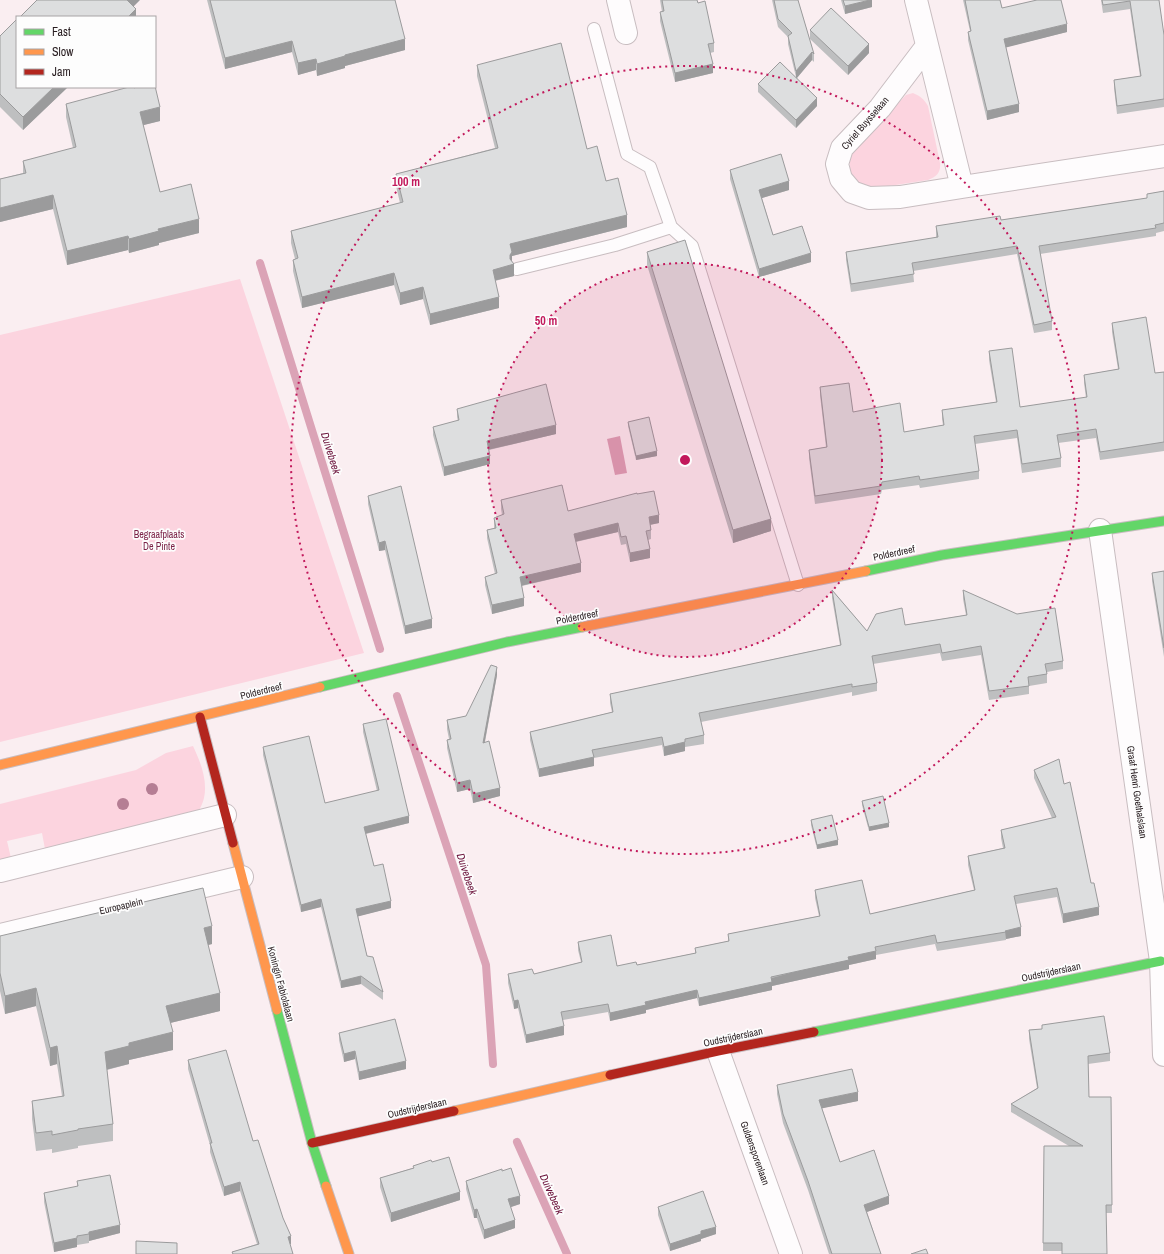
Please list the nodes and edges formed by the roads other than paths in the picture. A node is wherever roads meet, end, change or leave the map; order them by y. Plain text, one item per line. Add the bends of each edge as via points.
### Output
1 (618, 0) edge
2 (916, 0) edge
3 (594, 29) dead end
4 (626, 32) dead end
5 (927, 46) junction
6 (1164, 156) edge
7 (962, 187) junction
8 (671, 227) junction
9 (517, 269) dead end
10 (1164, 520) edge
11 (1100, 530) junction
12 (798, 585) junction
13 (200, 717) junction
14 (0, 765) edge
15 (225, 815) junction
16 (0, 871) edge
17 (242, 877) junction
18 (0, 935) edge
19 (1161, 960) junction
20 (718, 1051) junction
21 (1164, 1055) edge
22 (312, 1143) junction
23 (349, 1254) edge
24 (791, 1254) edge

1 - 4 street
2 - 5 street
3 - 8 lane via 627,154 650,167
5 - 7 street
5 - 7 street, Cyriel Buysselaan via 880,108 842,148 837,164 841,179 852,192 869,198
6 - 7 street, Cyriel Buysselaan
8 - 9 lane via 615,245
8 - 12 lane via 692,246
10 - 11 street, Polderdreef
11 - 12 street, Polderdreef via 942,555
11 - 19 street, Graaf Henri Goethalslaan
12 - 13 street, Polderdreef via 507,642
13 - 14 street, Polderdreef
13 - 15 street, Koningin Fabiolalaan
15 - 16 street
15 - 17 street, Koningin Fabiolalaan
17 - 18 street, Europaplein
17 - 22 street, Koningin Fabiolalaan
19 - 20 street, Oudstrijderslaan
19 - 21 street, Graaf Henri Goethalslaan
20 - 22 street, Oudstrijderslaan
20 - 24 street, Guldensporenlaan
22 - 23 street, Koningin Fabiolalaan

